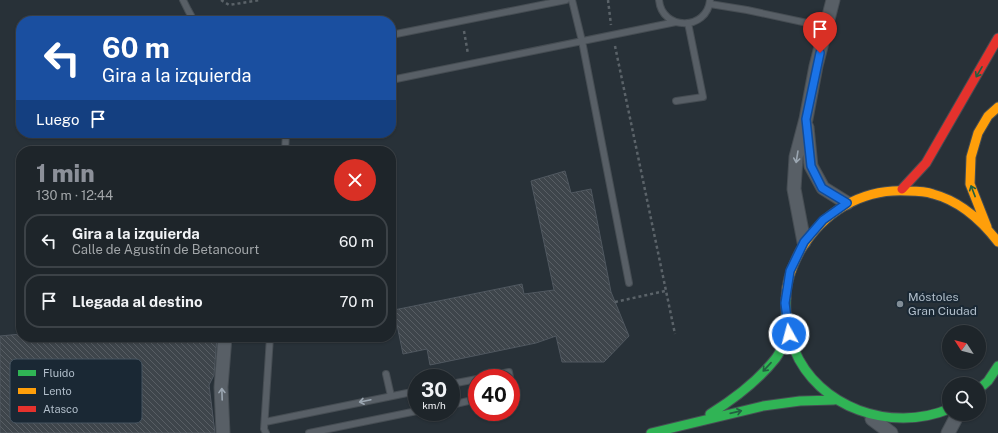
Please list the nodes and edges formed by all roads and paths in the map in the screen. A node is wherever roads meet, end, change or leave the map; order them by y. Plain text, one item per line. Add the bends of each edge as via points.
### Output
1 (183, 0) edge
2 (221, 0) edge
3 (260, 0) edge
4 (566, 0) edge
5 (572, 0) edge
6 (608, 0) edge
7 (659, 0) edge
8 (833, 0) edge
9 (710, 2) edge
10 (191, 16) edge
11 (462, 21) junction
12 (676, 22) junction
13 (688, 23) junction
14 (827, 27) junction
15 (396, 34) edge
16 (612, 35) junction
17 (998, 38) edge
18 (582, 42) junction
19 (469, 64) junction
20 (396, 79) edge
21 (676, 101) dead end
22 (998, 107) edge
23 (806, 119) junction
24 (902, 189) junction
25 (847, 203) junction
26 (987, 228) junction
27 (804, 242) junction
28 (998, 242) edge
29 (629, 283) dead end
30 (666, 291) junction
31 (615, 302) dead end
32 (674, 334) dead end
33 (789, 334) junction
34 (225, 342) edge
35 (270, 342) edge
36 (998, 366) edge
37 (386, 374) dead end
38 (986, 383) edge
39 (408, 393) edge
40 (392, 396) junction
41 (834, 400) junction
42 (942, 412) edge
43 (408, 413) edge
44 (871, 417) junction
45 (698, 421) junction
46 (954, 421) edge
47 (265, 422) junction
48 (223, 433) edge
49 (266, 433) edge
50 (309, 433) edge
51 (652, 433) edge
52 (891, 433) edge
53 (948, 433) edge

1 - 10 lane
2 - 3 path via 229,5
4 - 11 lane
5 - 18 lane
6 - 16 path
7 - 12 lane via 663,12
8 - 14 street
9 - 13 lane via 707,12 700,19
9 - 14 lane
11 - 15 lane
11 - 19 path
12 - 13 lane
12 - 16 lane
13 - 21 lane via 703,97
14 - 23 street via 816,66
16 - 18 lane
16 - 30 path
17 -> 24 main road via 926,162
18 - 19 lane
18 - 29 lane
19 - 20 lane
26 -> 22 main road via 970,184 971,157 978,132 988,116
23 - 25 street via 811,166 822,188
23 -> 27 street via 796,157 794,189
24 - 25 main road via 873,192
24 - 26 main road via 934,194 963,207
25 - 27 main road via 823,220
26 - 28 main road
27 - 33 main road via 790,271 785,303
30 - 31 path
30 - 32 path
33 - 41 main road via 798,360 814,382
33 -> 45 main road via 776,358 758,377 734,399
48 -> 34 street via 221,387
35 - 47 lane
36 - 38 main road
37 - 40 lane
39 - 40 lane
40 -> 47 lane
41 - 44 main road
45 -> 41 main road via 763,406
42 - 44 main road via 903,421
43 - 50 lane
44 - 52 street
45 - 51 main road
46 - 53 street
47 - 49 lane

